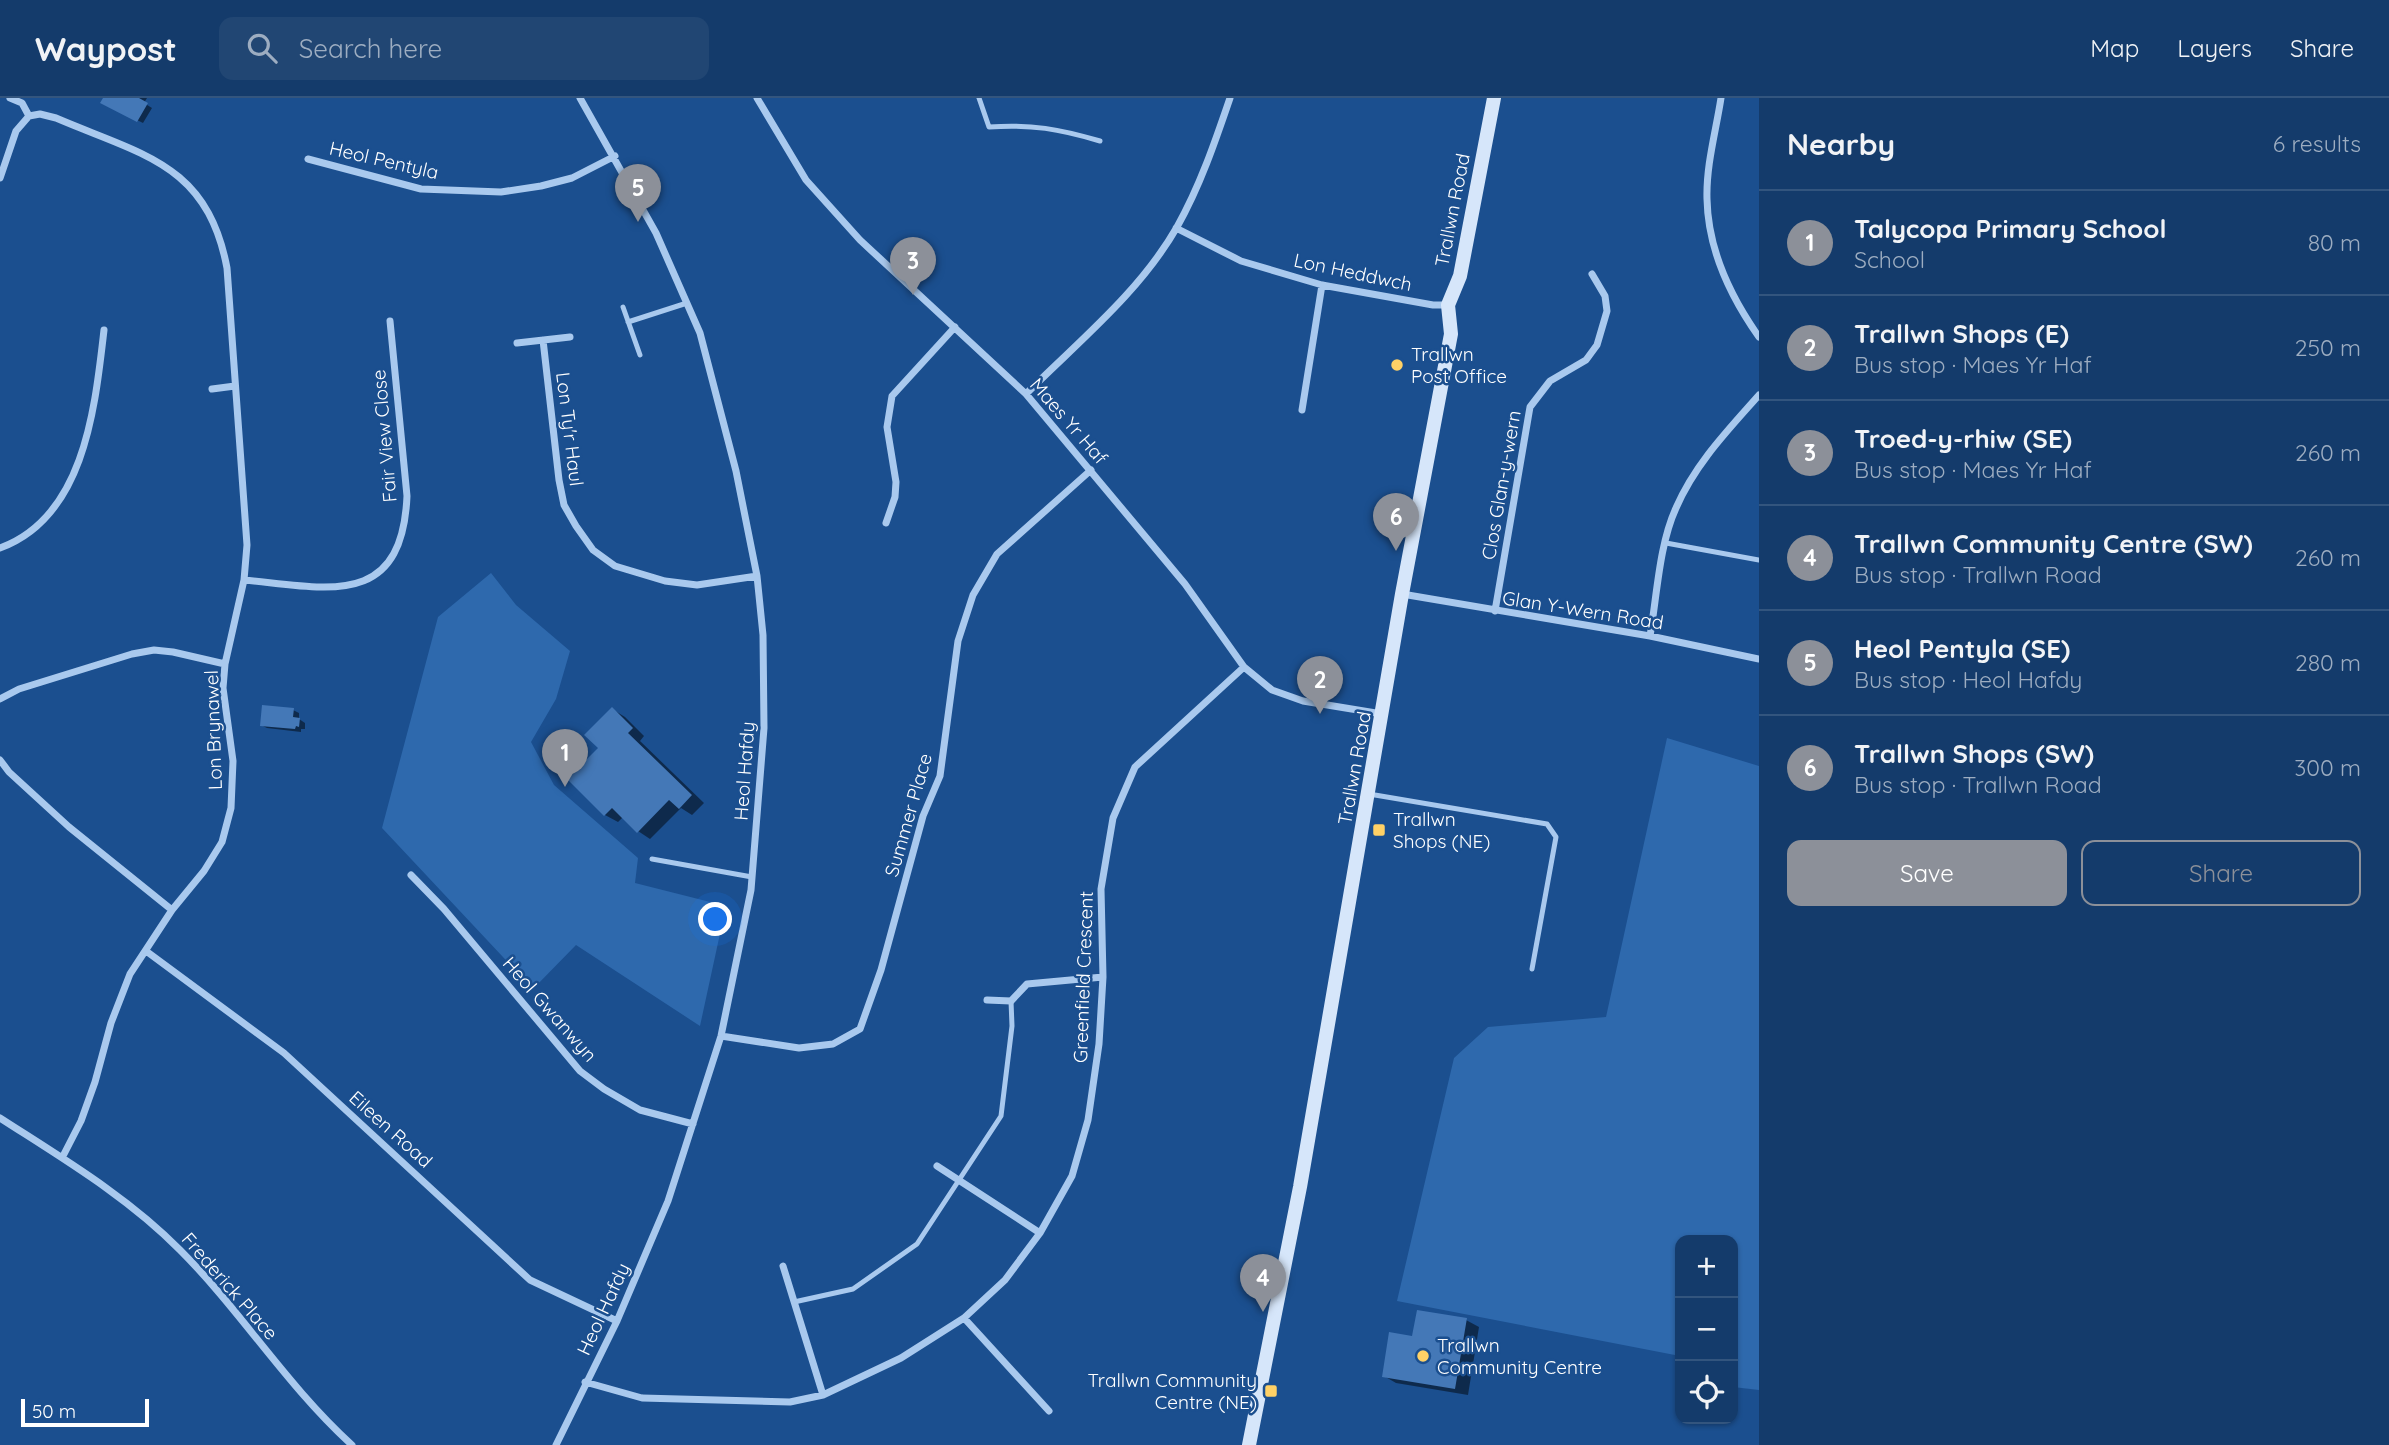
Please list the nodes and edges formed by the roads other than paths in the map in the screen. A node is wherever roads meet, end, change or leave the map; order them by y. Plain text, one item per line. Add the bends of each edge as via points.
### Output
1 (10, 98) edge
2 (580, 98) edge
3 (757, 98) edge
4 (979, 98) edge
5 (1230, 98) edge
6 (1494, 98) edge
7 (1721, 98) edge
8 (29, 116) junction
9 (1100, 141) dead end
10 (615, 156) junction
11 (309, 159) dead end
12 (0, 178) edge
13 (1176, 228) junction
14 (1591, 274) dead end
15 (1322, 285) junction
16 (687, 303) junction
17 (1448, 305) junction
18 (623, 307) dead end
19 (390, 321) dead end
20 (628, 322) junction
21 (955, 327) junction
22 (104, 330) dead end
23 (570, 337) dead end
24 (1759, 337) edge
25 (543, 340) junction
26 (517, 343) dead end
27 (640, 355) dead end
28 (235, 386) junction
29 (212, 389) dead end
30 (1026, 394) junction
31 (1759, 395) edge
32 (1302, 410) dead end
33 (1091, 470) junction
34 (886, 523) dead end
35 (1665, 543) junction
36 (0, 548) edge
37 (1759, 560) edge
38 (757, 576) junction
39 (244, 580) junction
40 (1402, 594) junction
41 (1495, 611) junction
42 (1650, 636) junction
43 (1759, 659) edge
44 (225, 664) junction
45 (1244, 667) junction
46 (0, 699) edge
47 (1383, 715) junction
48 (0, 760) edge
49 (9, 772) junction
50 (0, 779) edge
51 (1369, 794) junction
52 (652, 859) dead end
53 (411, 875) dead end
54 (752, 877) junction
55 (172, 910) junction
56 (146, 951) junction
57 (1532, 969) dead end
58 (1102, 977) junction
59 (987, 1000) dead end
60 (1011, 1001) junction
61 (721, 1036) junction
62 (0, 1118) edge
63 (693, 1124) junction
64 (62, 1158) junction
65 (937, 1166) dead end
66 (959, 1180) junction
67 (1040, 1233) junction
68 (783, 1266) dead end
69 (794, 1302) junction
70 (964, 1318) junction
71 (617, 1321) junction
72 (585, 1382) junction
73 (823, 1395) junction
74 (1049, 1411) dead end
75 (352, 1445) edge
76 (556, 1445) edge
77 (1248, 1445) edge

1 - 8 street via 22,103
2 - 10 street, Heol Hafdy
3 - 21 street, Maes Yr Haf via 806,180 860,240
4 - 9 lane via 989,127 1023,125
5 - 13 street via 1208,164
6 - 17 street, Trallwn Road via 1460,276
7 - 24 street via 1706,198 1710,230 1736,305
8 - 12 street via 16,131
8 - 28 street, Lon Brynawel via 40,114 68,123 165,165 190,185 222,240
10 - 11 street, Heol Pentyla via 572,178 501,192 421,188
10 - 16 street, Heol Hafdy
13 - 15 street, Lon Heddwch via 1241,261
13 - 30 street via 1134,287
14 - 41 street, Clos Glan-y-wern via 1605,296 1607,311 1597,345 1586,360 1550,381 1530,407
15 - 17 street, Lon Heddwch
15 - 32 street
16 - 20 lane
16 - 38 street, Heol Hafdy via 700,334 733,459
17 - 40 street, Trallwn Road via 1451,334
18 - 20 lane
19 - 39 street, Fair View Close via 407,496 406,516 393,556 379,572 356,585 331,588
20 - 27 lane
21 - 30 street, Maes Yr Haf
21 - 34 street via 892,396 887,427 896,482
22 - 36 street via 97,392 75,472 54,511
23 - 25 street
25 - 26 street
25 - 38 street, Lon Ty'r Haul via 564,505 593,550 615,566 664,581 697,585
28 - 29 street
28 - 39 street, Lon Brynawel via 247,545
30 - 33 street, Maes Yr Haf
31 - 35 street via 1704,458 1675,509
33 - 45 street, Maes Yr Haf via 1185,584
33 - 61 street, Summer Place via 996,554 973,595 958,641 940,776 923,817 860,1029 833,1044 799,1048
35 - 37 lane
35 - 42 street
38 - 54 street, Heol Hafdy via 764,635 764,728
39 - 44 street, Lon Brynawel
40 - 41 street, Glan Y-Wern Road
40 - 47 street, Trallwn Road
41 - 42 street, Glan Y-Wern Road
42 - 43 street, Glan Y-Wern Road
44 - 46 street via 154,650
44 - 55 street, Lon Brynawel via 223,688 233,761 231,808 222,842
45 - 47 street, Maes Yr Haf via 1272,690 1303,701
45 - 58 street, Greenfield Crescent via 1135,767 1113,818 1101,889
47 - 51 street, Trallwn Road
48 - 49 street
49 - 50 street
49 - 55 street
51 - 57 lane via 1547,824 1556,837
51 - 77 street, Trallwn Road via 1300,1187
52 - 54 lane
53 - 63 street, Heol Gwanwyn via 580,1071 640,1110
54 - 61 street, Heol Hafdy
55 - 56 street, Lon Brynawel
56 - 64 street, Lon Brynawel via 130,974 81,1121
56 - 71 street, Eileen Road via 284,1053 530,1280
58 - 60 street via 1027,984
58 - 67 street, Greenfield Crescent via 1099,1044 1088,1120 1073,1176
59 - 60 street
60 - 66 lane via 1001,1116
61 - 63 street, Heol Hafdy
62 - 64 street, Frederick Place
63 - 71 street, Heol Hafdy via 668,1201
64 - 75 street, Frederick Place via 141,1214 179,1248 297,1389
65 - 66 street
66 - 67 street
66 - 69 lane via 917,1244 887,1267 853,1289
67 - 70 street, Greenfield Crescent via 1005,1280
68 - 69 street
69 - 73 street
70 - 73 street, Greenfield Crescent via 901,1358
70 - 74 street
71 - 72 street, Heol Hafdy
72 - 73 street, Greenfield Crescent via 642,1398 790,1402
72 - 76 street, Heol Hafdy

